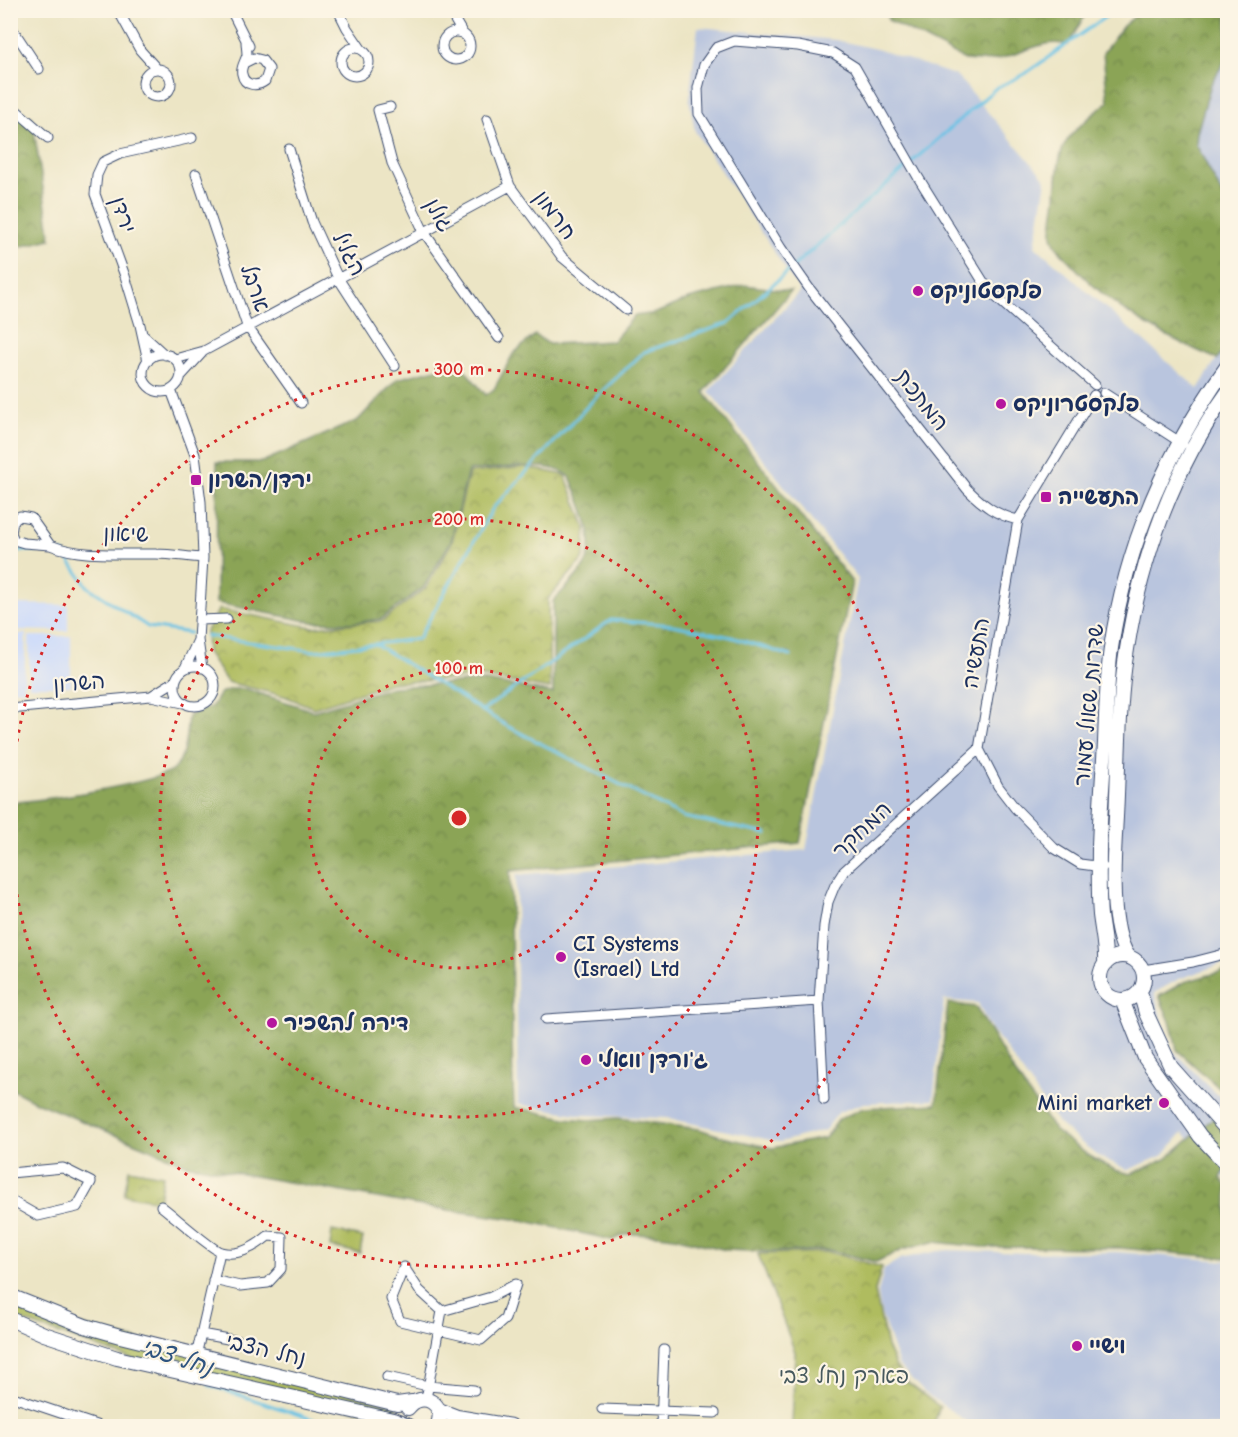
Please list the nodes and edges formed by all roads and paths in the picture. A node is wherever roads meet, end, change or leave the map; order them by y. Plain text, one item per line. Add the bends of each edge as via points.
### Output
1 (118, 10) edge
2 (231, 10) edge
3 (338, 10) edge
4 (448, 10) edge
5 (10, 25) edge
6 (347, 28) junction
7 (463, 34) junction
8 (447, 35) junction
9 (246, 40) junction
10 (140, 50) junction
11 (362, 50) junction
12 (345, 52) junction
13 (259, 58) junction
14 (244, 63) junction
15 (39, 69) dead end
16 (157, 69) junction
17 (144, 78) junction
18 (10, 105) edge
19 (390, 107) dead end
20 (488, 119) dead end
21 (48, 138) dead end
22 (192, 138) dead end
23 (289, 149) dead end
24 (196, 174) dead end
25 (510, 186) junction
26 (424, 232) junction
27 (338, 278) junction
28 (626, 310) dead end
29 (248, 326) junction
30 (142, 334) junction
31 (499, 338) dead end
32 (204, 351) junction
33 (165, 355) junction
34 (175, 359) junction
35 (148, 361) junction
36 (1227, 365) edge
37 (395, 366) dead end
38 (181, 376) junction
39 (171, 390) junction
40 (1098, 391) junction
41 (1227, 392) edge
42 (301, 403) dead end
43 (1180, 442) junction
44 (1193, 449) junction
45 (1018, 520) junction
46 (50, 545) dead end
47 (203, 558) junction
48 (227, 619) dead end
49 (199, 620) junction
50 (198, 640) junction
51 (185, 668) junction
52 (202, 668) junction
53 (175, 681) junction
54 (151, 696) junction
55 (183, 703) junction
56 (10, 709) edge
57 (979, 749) junction
58 (1099, 867) junction
59 (1114, 868) junction
60 (1227, 953) edge
61 (1128, 956) junction
62 (1105, 964) junction
63 (1143, 970) junction
64 (1140, 992) junction
65 (1122, 1000) junction
66 (819, 1002) junction
67 (546, 1019) dead end
68 (824, 1100) dead end
69 (1227, 1131) edge
70 (1227, 1166) edge
71 (10, 1173) edge
72 (10, 1200) edge
73 (162, 1206) dead end
74 (220, 1252) junction
75 (213, 1280) junction
76 (10, 1296) edge
77 (442, 1311) junction
78 (10, 1319) edge
79 (438, 1330) junction
80 (201, 1334) junction
81 (244, 1342) dead end
82 (664, 1350) dead end
83 (196, 1356) junction
84 (387, 1377) dead end
85 (474, 1390) dead end
86 (10, 1396) edge
87 (422, 1396) junction
88 (602, 1409) dead end
89 (439, 1410) junction
90 (662, 1411) junction
91 (715, 1413) dead end
92 (99, 1426) edge
93 (408, 1426) edge
94 (437, 1426) edge
95 (511, 1426) edge
96 (662, 1426) edge

1 - 10 street
2 - 9 street
3 - 6 street
4 - 7 street
4 - 8 street
5 - 15 street
6 - 11 street
6 - 12 street
7 - 8 street
7 - 8 street via 469,48 466,56 456,60 446,56 442,49
9 - 13 street
9 - 14 street
10 - 16 street
10 - 17 street
11 - 12 street
11 - 12 street via 367,56 367,68 355,76 342,68
13 - 14 street
13 - 14 street via 269,69 262,83 245,81
16 - 17 street
16 - 17 street via 168,74 171,81 164,95 147,92
18 - 21 street
19 - 26 street, גולן via 378,110 392,163
20 - 25 street, חרמון
22 - 30 street, ירדן via 120,153 103,162 97,175 95,194
23 - 27 street, הגליל via 312,222
24 - 29 street, ארבל
25 - 26 street
25 - 28 street, חרמון via 562,257
26 - 27 street
26 - 31 street, גולן
27 - 29 street
27 - 37 street, הגליל
29 - 32 street
29 - 42 street, ארבל
30 - 33 street
30 - 35 street, ירדן
32 - 34 street
32 - 38 street
33 - 34 street
33 - 35 street
34 - 38 street
35 - 39 street via 143,369 145,384 159,392
36 - 43 street, שדרות שאול עמור
38 - 39 street
39 - 47 street via 195,455
40 - 43 street, המתכת
40 - 45 street, התעשיה
40 - 45 street, המתכת via 989,291 855,67 832,53 798,46 734,41 716,48 704,65 698,88 699,114 781,248 967,489 986,507
41 - 44 street, שדרות שאול עמור
43 - 44 street, המתכת
43 - 58 street, שדרות שאול עמור via 1138,538 1111,648
44 - 59 street, שדרות שאול עמור via 1152,543 1129,639
45 - 57 street, התעשיה
46 - 47 street, שיאון via 90,553
47 - 49 street
48 - 49 street
49 - 50 street
50 - 51 street
50 - 52 street
51 - 52 street
51 - 53 street
52 - 55 street via 213,678 212,697 196,706
53 - 54 street, השרון
53 - 55 street via 175,693
54 - 55 street, השרון
54 - 56 street, השרון
57 - 58 street via 1009,801 1054,848 1080,864
57 - 66 street, המחקר via 844,871 835,885 824,926
58 - 59 street
58 - 62 street, שדרות שאול עמור
59 - 61 street, שדרות שאול עמור via 1119,935
60 - 63 street
61 - 62 street via 1113,957
61 - 63 street
62 - 65 street via 1100,975 1103,989
63 - 64 street via 1144,985
64 - 65 street
64 - 69 street via 1171,1067
65 - 70 street via 1145,1058 1200,1136
66 - 67 street
66 - 68 street, המחקר
71 - 72 street via 63,1168 91,1182 77,1207 38,1216
73 - 74 street
74 - 75 street
74 - 75 street via 239,1253 268,1236 282,1237 281,1269 268,1283 240,1287
75 - 80 street
76 - 83 street, נחל הצבי via 85,1326
77 - 79 street
77 - 79 street via 419,1290 404,1267 391,1299 400,1321
77 - 79 street via 491,1297 516,1284 505,1319 481,1340
78 - 93 street, נחל הצבי via 117,1358 393,1419
79 - 87 street
80 - 81 street
80 - 83 street
82 - 90 street
83 - 87 street, נחל הצבי via 397,1404
84 - 87 street
85 - 87 street
86 - 92 street
87 - 89 street
87 - 93 street via 406,1410
88 - 90 street
89 - 94 street
89 - 95 street
90 - 91 street
90 - 96 street

